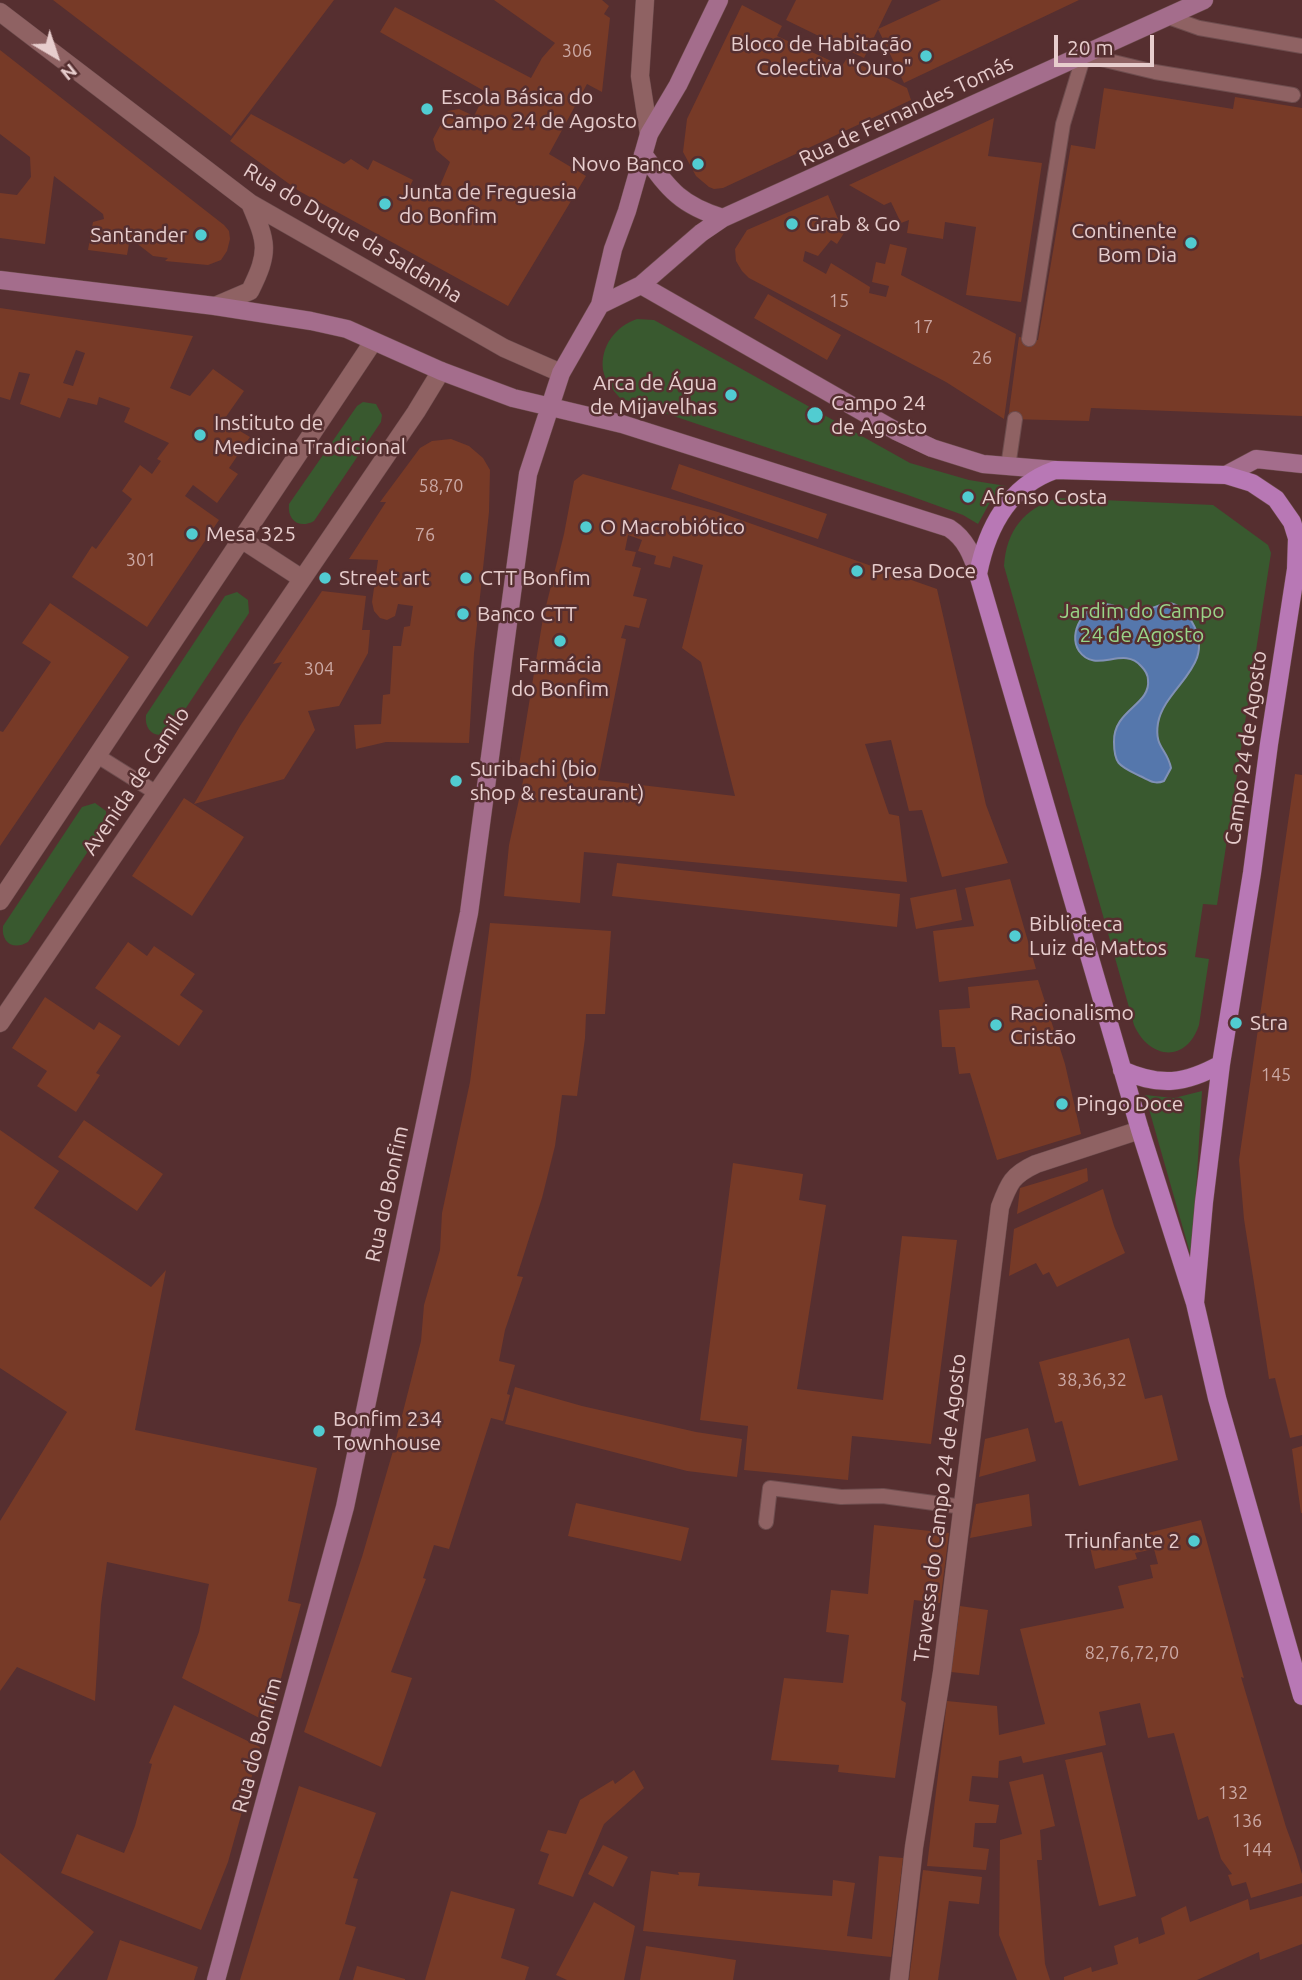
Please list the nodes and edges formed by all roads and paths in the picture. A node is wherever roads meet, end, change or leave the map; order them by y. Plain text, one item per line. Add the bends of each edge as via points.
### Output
1 (645, 0) edge
2 (719, 0) edge
3 (1204, 0) edge
4 (0, 12) edge
5 (1168, 17) junction
6 (1302, 47) edge
7 (1084, 55) junction
8 (1293, 95) dead end
9 (649, 134) junction
10 (643, 153) junction
11 (250, 204) junction
12 (723, 218) junction
13 (0, 280) edge
14 (641, 285) junction
15 (600, 305) junction
16 (215, 306) junction
17 (1029, 339) dead end
18 (373, 342) junction
19 (440, 371) junction
20 (561, 373) junction
21 (550, 408) junction
22 (1016, 419) dead end
23 (1302, 464) edge
24 (1008, 467) junction
25 (1055, 470) junction
26 (1226, 475) junction
27 (241, 539) junction
28 (978, 574) junction
29 (301, 578) junction
30 (96, 755) junction
31 (155, 792) junction
32 (0, 901) edge
33 (3, 1012) edge
34 (1221, 1064) junction
35 (1122, 1070) junction
36 (1140, 1130) junction
37 (1195, 1303) junction
38 (963, 1507) junction
39 (766, 1522) dead end
40 (1302, 1696) edge
41 (216, 1980) edge
42 (899, 1980) edge

1 - 9 street via 640,76
2 - 9 main road
3 - 5 main road, Rua de Fernandes Tomás
4 - 11 street, Rua do Duque da Saldanha
5 - 6 lane via 1199,29
5 - 7 main road, Rua de Fernandes Tomás
7 - 8 lane
7 - 12 main road, Rua de Fernandes Tomás
7 - 17 lane via 1063,124 1042,290
9 - 10 main road
10 - 12 main road via 679,198
10 - 15 main road via 612,249
11 - 16 street via 266,246 261,269 250,291
11 - 20 street, Rua do Duque da Saldanha via 503,348
12 - 14 main road, Rua de Fernandes Tomás
13 - 16 main road
14 - 15 main road
14 - 24 main road, Campo 24 de Agosto via 896,431 932,448
15 - 20 main road
16 - 18 main road via 347,329
18 - 19 main road
18 - 27 street
19 - 21 main road
19 - 29 street, Avenida de Camilo
20 - 21 main road
21 - 28 main road via 622,424 949,528 968,548
21 - 41 main road, Rua do Bonfim via 528,474 469,913 345,1507
22 - 24 lane
23 - 26 main road, Campo 24 de Agosto via 1256,460
24 - 25 main road, Campo 24 de Agosto
25 - 26 main road, Campo 24 de Agosto
25 - 28 main road, Campo 24 de Agosto via 1033,479 1003,510 985,545
26 - 34 main road, Campo 24 de Agosto via 1252,483 1276,499 1293,522 1297,538
27 - 29 street
27 - 30 street
28 - 35 main road
29 - 31 street, Avenida de Camilo
30 - 31 lane
30 - 32 street
31 - 33 street, Avenida de Camilo
34 - 35 main road via 1182,1081 1141,1079
34 - 37 main road, Campo 24 de Agosto
35 - 36 main road
36 - 37 main road
36 - 38 street, Travessa do Campo 24 de Agosto via 1036,1164 1010,1182 1000,1207
37 - 40 main road via 1217,1398
38 - 39 lane via 770,1488
38 - 42 street, Travessa do Campo 24 de Agosto

